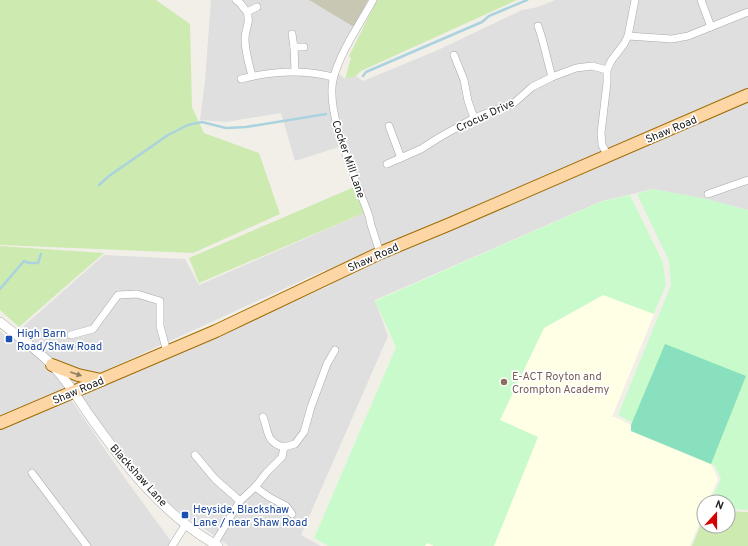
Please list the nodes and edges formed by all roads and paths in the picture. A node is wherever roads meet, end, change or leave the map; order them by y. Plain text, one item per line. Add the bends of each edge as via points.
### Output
1 (236, 0) edge
2 (373, 0) edge
3 (635, 0) edge
4 (701, 0) edge
5 (256, 7) dead end
6 (247, 12) junction
7 (748, 12) edge
8 (538, 26) dead end
9 (711, 27) junction
10 (292, 34) dead end
11 (628, 36) junction
12 (294, 47) junction
13 (304, 47) dead end
14 (454, 55) dead end
15 (607, 70) junction
16 (295, 71) junction
17 (252, 76) junction
18 (333, 77) junction
19 (552, 77) junction
20 (241, 79) dead end
21 (748, 95) edge
22 (474, 118) junction
23 (389, 126) dead end
24 (608, 156) junction
25 (401, 158) junction
26 (387, 164) dead end
27 (748, 180) edge
28 (708, 194) dead end
29 (380, 253) junction
30 (0, 322) edge
31 (71, 335) dead end
32 (335, 350) dead end
33 (167, 352) junction
34 (52, 365) junction
35 (101, 380) junction
36 (73, 391) junction
37 (263, 417) dead end
38 (0, 423) edge
39 (284, 447) junction
40 (195, 455) dead end
41 (32, 474) dead end
42 (255, 487) junction
43 (240, 501) junction
44 (292, 514) dead end
45 (186, 524) junction
46 (216, 545) edge
47 (87, 546) edge
48 (172, 546) edge

1 - 6 street
2 - 18 street, Cocker Mill Lane
3 - 11 street
4 - 9 street
5 - 6 street
6 - 17 street via 250,19 245,37 245,50
7 - 9 street
8 - 19 street
9 - 11 street via 672,40
10 - 12 street
11 - 15 street
12 - 13 street
12 - 16 street
14 - 22 street
15 - 19 street, Crocus Drive via 592,66 576,68
15 - 24 street via 601,132 602,144
16 - 17 street
16 - 18 street
17 - 20 street
18 - 29 street, Cocker Mill Lane via 335,120
19 - 22 street, Crocus Drive via 532,87 514,103
21 - 24 main road, Shaw Road
22 - 25 street, Crocus Drive
23 - 25 street
24 - 29 main road, Shaw Road
25 - 26 street, Crocus Drive
27 - 28 street
29 - 33 main road, Shaw Road
30 - 34 street, Blackshaw Lane
31 - 33 street via 93,329 118,295 137,294 160,301 160,326
32 - 39 street via 327,364 304,432 295,444
33 - 35 main road, Shaw Road
34 -> 35 main road
34 - 36 street, Blackshaw Lane
35 - 36 main road, Shaw Road
36 - 38 main road, Shaw Road
36 - 45 street, Blackshaw Lane via 120,456 156,497
37 - 39 street via 268,436 276,444
39 - 42 street via 282,457
40 - 43 street via 215,479
41 - 47 street
42 - 43 street
42 - 44 street via 286,506
43 - 46 street
45 - 46 street, Blackshaw Lane
45 - 48 street

